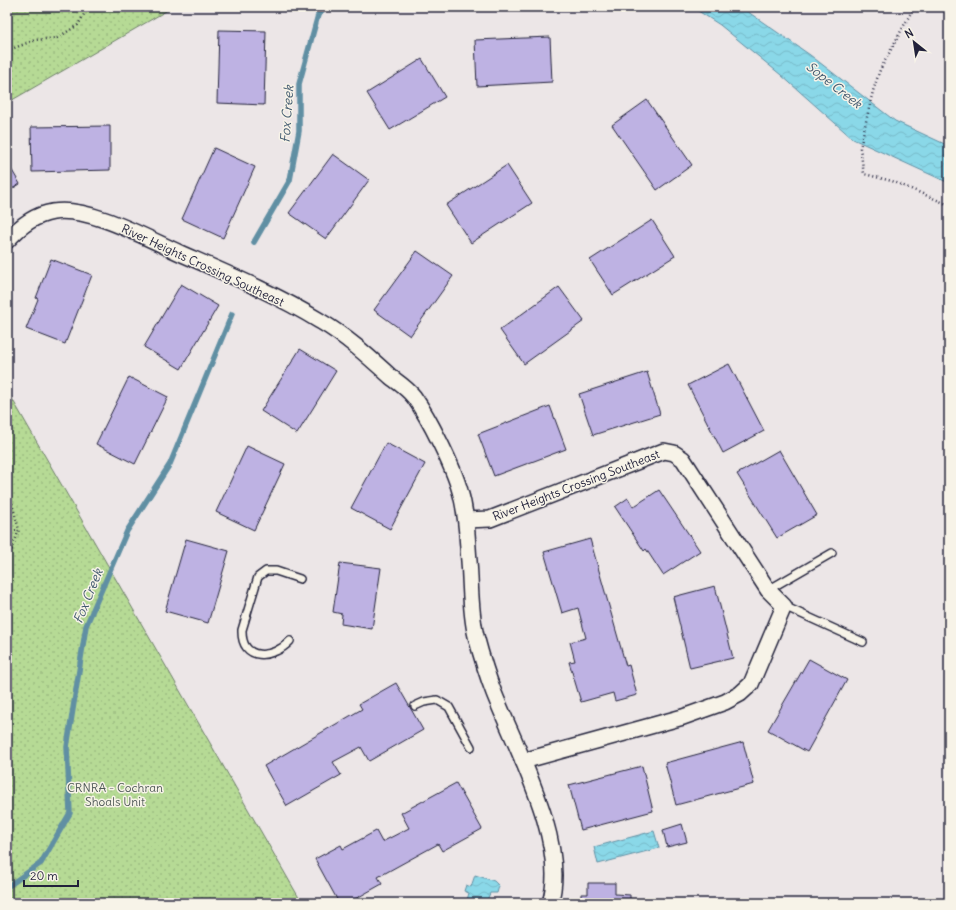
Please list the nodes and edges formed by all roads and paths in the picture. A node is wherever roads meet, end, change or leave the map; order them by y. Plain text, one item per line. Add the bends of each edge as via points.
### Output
1 (88, 7) edge
2 (914, 7) edge
3 (7, 56) edge
4 (949, 205) edge
5 (7, 241) edge
6 (7, 484) edge
7 (466, 520) junction
8 (19, 530) junction
9 (7, 532) edge
10 (832, 553) dead end
11 (7, 561) edge
12 (300, 579) dead end
13 (768, 590) junction
14 (784, 606) junction
15 (290, 641) dead end
16 (863, 642) dead end
17 (416, 706) dead end
18 (471, 747) dead end
19 (523, 761) junction
20 (550, 903) edge

1 - 3 path via 78,25 68,32 57,38 35,40 9,50
2 - 4 path via 880,70 873,91 860,148 864,174 892,181
5 - 7 street, River Heights Crossing Southeast via 35,217 53,212 74,212 94,217 260,289 322,322 355,346 413,396 449,464 460,491
6 - 8 path
7 - 13 street, River Heights Crossing Southeast via 490,519 664,451 674,453 683,459
7 - 19 street, River Heights Crossing Southeast via 475,633 495,695
8 - 9 path
8 - 11 path
10 - 13 lane
12 - 15 lane via 276,571 266,571 258,577 242,630 244,646 252,653 272,653 283,649
13 - 14 street, River Heights Crossing Southeast
14 - 16 lane
14 - 19 street via 751,684 740,694 683,717
17 - 18 lane via 437,700 449,707
19 - 20 street, River Heights Crossing Southeast via 551,841 554,871

